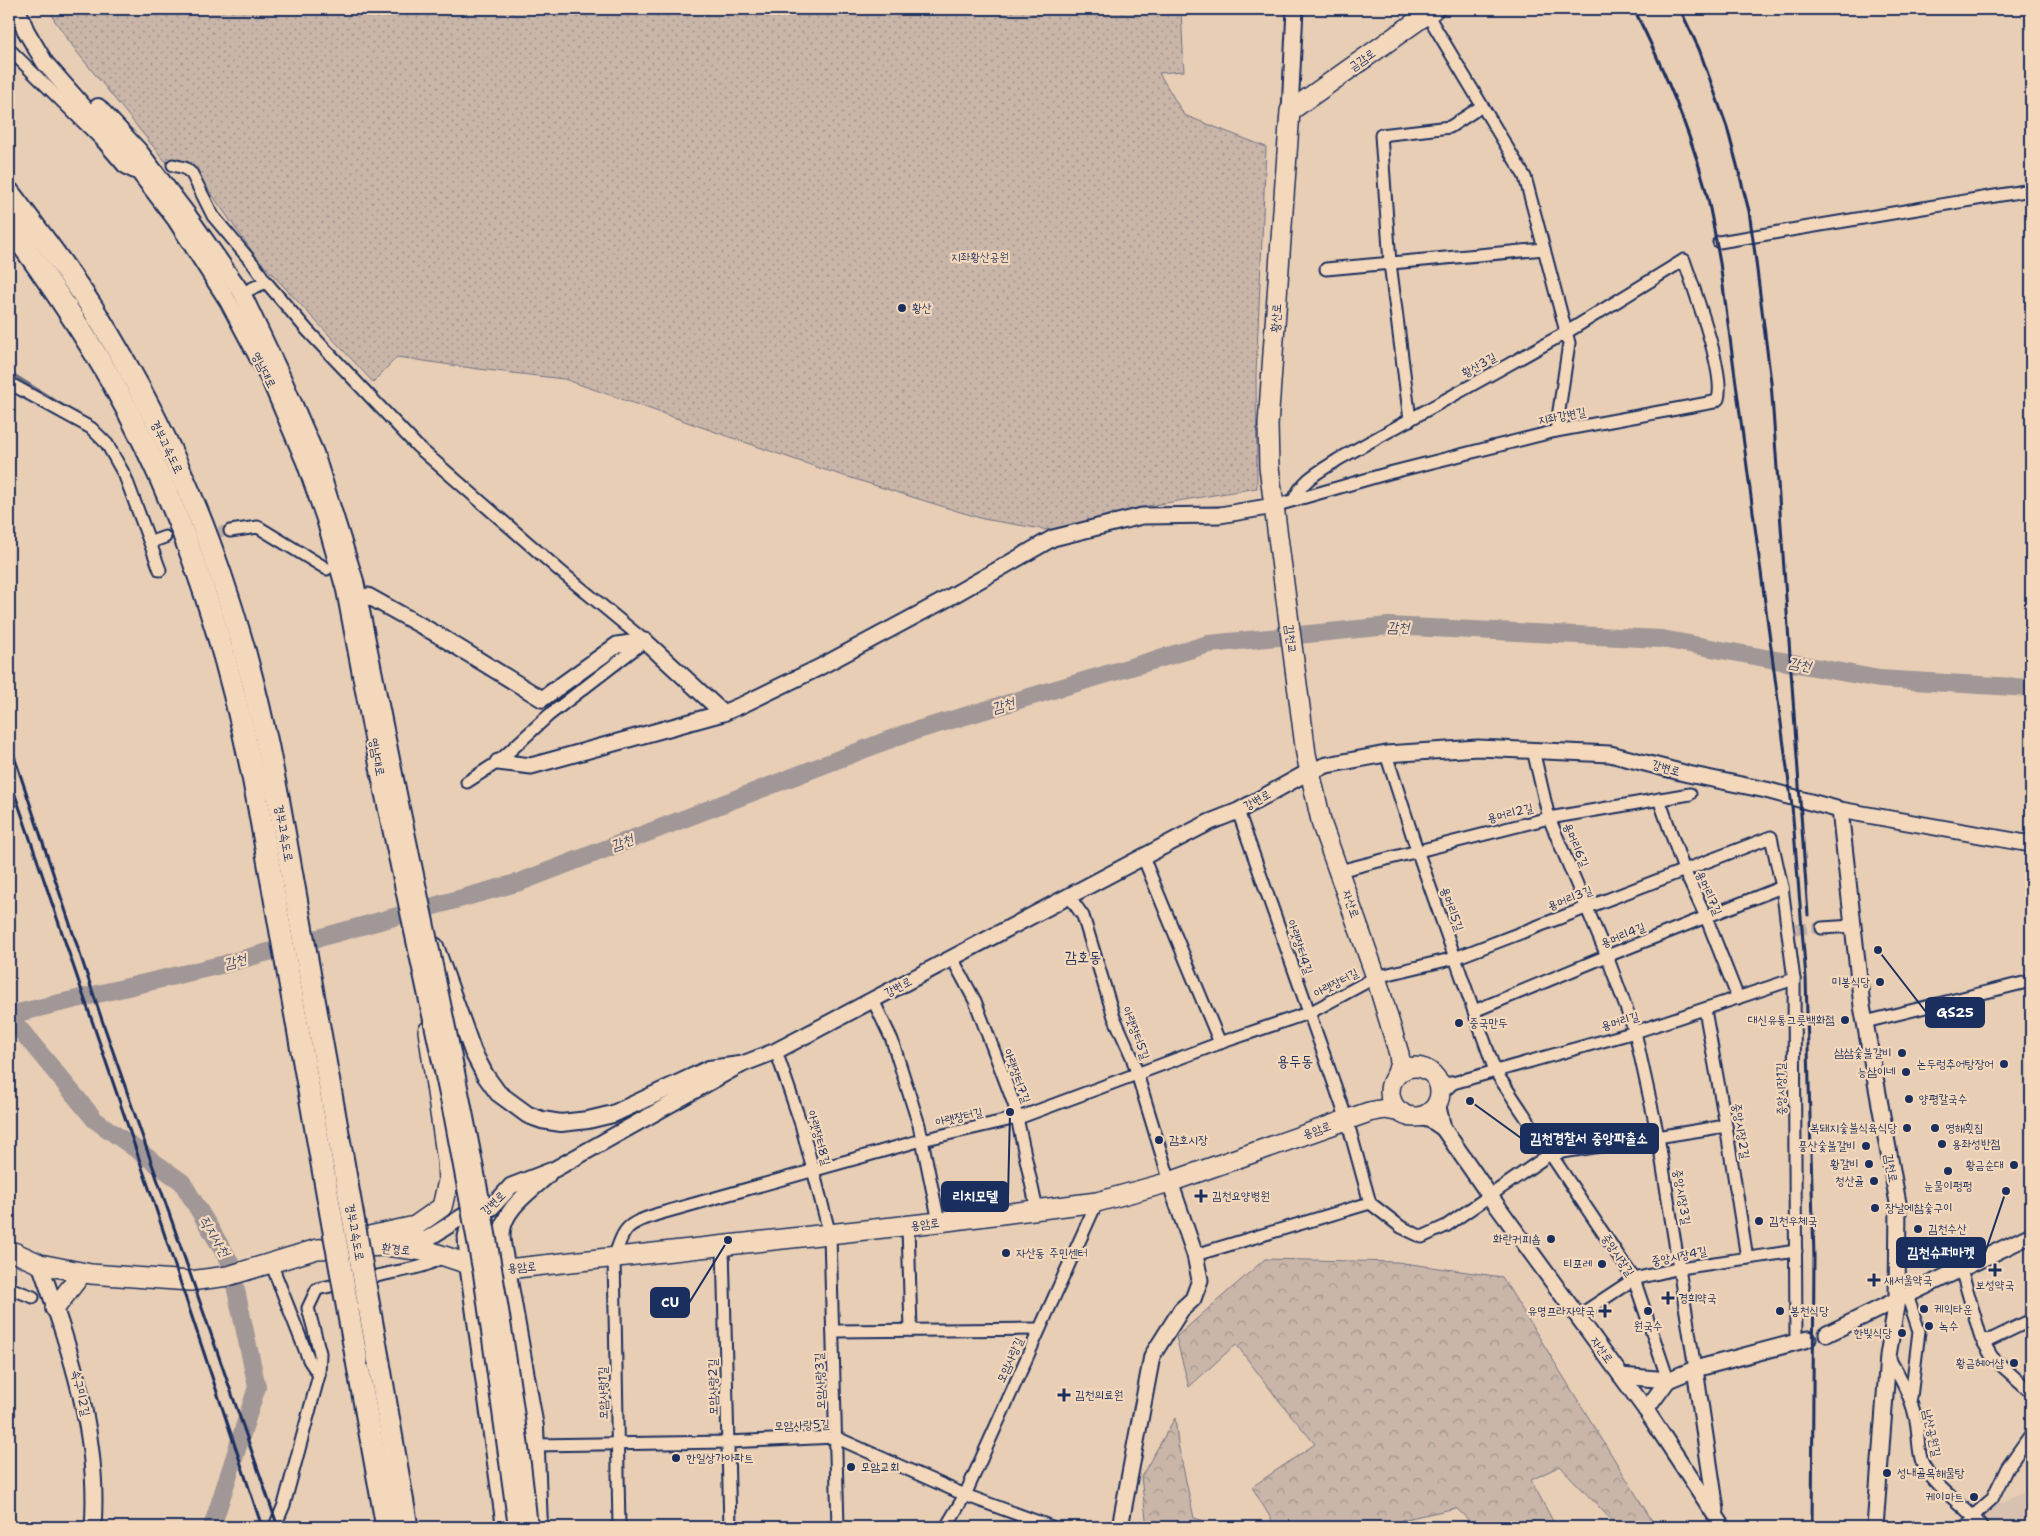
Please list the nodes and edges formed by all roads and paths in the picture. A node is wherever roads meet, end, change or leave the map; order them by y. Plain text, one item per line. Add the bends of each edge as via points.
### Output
1 (17, 9) edge
2 (29, 9) edge
3 (1287, 9) edge
4 (1296, 9) edge
5 (1429, 10) edge
6 (9, 50) edge
7 (1482, 106) junction
8 (1290, 111) junction
9 (173, 165) dead end
10 (134, 172) dead end
11 (2031, 190) edge
12 (9, 193) edge
13 (9, 226) edge
14 (1719, 242) dead end
15 (1544, 249) junction
16 (1684, 260) joint
17 (1390, 263) junction
18 (1326, 269) dead end
19 (266, 282) junction
20 (242, 293) junction
21 (1567, 332) junction
22 (9, 383) edge
23 (1410, 420) junction
24 (1556, 430) junction
25 (1294, 500) junction
26 (1274, 506) junction
27 (1277, 524) joint
28 (230, 531) tunnel mouth
29 (165, 537) dead end
30 (151, 542) junction
31 (328, 569) dead end
32 (160, 570) dead end
33 (368, 596) dead end
34 (645, 641) junction
35 (723, 713) junction
36 (1533, 750) junction
37 (1386, 754) junction
38 (498, 762) junction
39 (1308, 763) junction
40 (467, 782) dead end
41 (390, 790) junction
42 (1690, 794) dead end
43 (1659, 799) junction
44 (268, 800) junction
45 (1840, 810) junction
46 (1238, 811) junction
47 (1549, 818) junction
48 (1771, 837) joint
49 (2031, 844) edge
50 (1417, 850) junction
51 (1143, 857) junction
52 (1684, 870) junction
53 (1339, 871) junction
54 (1782, 886) junction
55 (1069, 896) junction
56 (1586, 906) junction
57 (417, 917) junction
58 (1706, 917) junction
59 (1853, 926) junction
60 (1822, 928) tunnel mouth
61 (1607, 956) junction
62 (952, 958) junction
63 (1455, 958) junction
64 (1376, 978) junction
65 (1794, 979) junction
66 (2031, 981) edge
67 (1738, 998) junction
68 (873, 1000) junction
69 (1705, 1010) junction
70 (1474, 1011) junction
71 (1309, 1012) junction
72 (1865, 1022) junction
73 (1635, 1032) junction
74 (1220, 1043) junction
75 (776, 1051) junction
76 (1399, 1054) junction
77 (740, 1065) junction
78 (1416, 1067) junction
79 (1495, 1071) junction
80 (1137, 1074) junction
81 (1393, 1083) junction
82 (1441, 1090) junction
83 (1369, 1112) junction
84 (1409, 1114) junction
85 (1017, 1118) junction
86 (1346, 1120) junction
87 (1726, 1126) junction
88 (1443, 1128) junction
89 (1658, 1136) junction
90 (922, 1140) junction
91 (1550, 1154) junction
92 (555, 1169) junction
93 (814, 1170) junction
94 (1170, 1182) junction
95 (511, 1186) junction
96 (1490, 1196) junction
97 (1097, 1202) junction
98 (1370, 1203) junction
99 (1038, 1210) junction
100 (939, 1222) junction
101 (908, 1226) junction
102 (830, 1235) junction
103 (2031, 1235) edge
104 (386, 1246) junction
105 (723, 1246) junction
106 (318, 1249) junction
107 (9, 1250) edge
108 (1796, 1251) junction
109 (445, 1255) junction
110 (1195, 1255) junction
111 (614, 1258) junction
112 (1747, 1258) junction
113 (40, 1264) junction
114 (268, 1264) junction
115 (468, 1264) junction
116 (1680, 1268) junction
117 (507, 1269) junction
118 (1961, 1269) junction
119 (87, 1274) junction
120 (1634, 1279) junction
121 (9, 1288) edge
122 (34, 1297) dead end
123 (1902, 1297) junction
124 (55, 1308) junction
125 (1578, 1316) junction
126 (2031, 1320) edge
127 (1039, 1329) junction
128 (911, 1330) junction
129 (832, 1331) junction
130 (1827, 1334) dead end
131 (1981, 1338) junction
132 (1802, 1341) joint
133 (1888, 1356) junction
134 (1695, 1369) junction
135 (319, 1375) junction
136 (1621, 1376) junction
137 (1668, 1380) junction
138 (2031, 1392) edge
139 (1910, 1401) junction
140 (1646, 1410) junction
141 (2031, 1434) edge
142 (835, 1437) junction
143 (728, 1442) junction
144 (618, 1444) junction
145 (536, 1445) junction
146 (965, 1495) junction
147 (1977, 1521) edge
148 (1720, 1522) edge
149 (275, 1526) edge
150 (93, 1527) edge
151 (386, 1527) edge
152 (407, 1527) edge
153 (506, 1527) edge
154 (517, 1527) edge
155 (529, 1527) edge
156 (539, 1527) edge
157 (619, 1527) edge
158 (730, 1527) edge
159 (838, 1527) edge
160 (946, 1527) edge
161 (1052, 1527) edge
162 (1120, 1527) edge
163 (1875, 1527) edge
164 (1964, 1527) edge

1 - 41 main road, 영남대로 via 45,63 130,160 176,220 228,301 271,382 325,519 345,590
2 - 20 main road, 영남대로 via 54,56 139,151
3 - 8 street, 황산로
4 - 8 street, 황산로
5 - 7 street
5 - 8 main road, 금감로
6 - 10 street via 100,139 124,167
7 - 15 street via 1525,178
7 - 17 street via 1450,127 1381,135
8 - 26 main road, 황산로 via 1268,425
9 - 19 street via 192,174 213,216
11 - 14 street
12 - 44 highway, 경부고속도로 via 93,309 175,462 209,542 251,677
13 - 44 highway, 경부고속도로 via 112,381 151,458 211,608 237,705
15 - 17 street
15 - 21 street
16 - 21 street, 황산3길
16 - 24 street, 지좌강변길 via 1710,338 1718,399 1709,404
17 - 18 street
17 - 23 street
19 - 20 street
19 - 34 street via 417,446
20 - 41 main road, 영남대로 via 315,453 355,581
21 - 23 street, 황산3길
21 - 24 street via 1569,343
22 - 30 street via 91,428 107,444 125,476
23 - 25 street, 황산3길 via 1306,481
24 - 25 street, 지좌강변길
25 - 26 street, 지좌강변길
26 - 27 main road, 황산로
26 - 35 street via 1220,515 1142,516 1053,538 818,668
27 - 39 main road, 김천교
28 - 31 street via 258,527
29 - 30 street
30 - 32 street
33 - 34 street via 542,699 618,645
34 - 35 street
34 - 38 street via 549,715
35 - 38 street via 531,766
36 - 37 street, 강변로 via 1478,748
36 - 45 street, 강변로 via 1610,754
36 - 47 street, 용머리6길
37 - 39 street, 강변로 via 1327,765
37 - 50 street, 용머리5길
38 - 40 street
39 - 46 street, 강변로
39 - 53 main road, 자산로 via 1322,825
41 - 57 main road, bridge
42 - 43 street, 용머리2길
43 - 47 street, 용머리2길
43 - 52 street, 용머리7길
44 - 151 highway, 경부고속도로, bridge
44 - 152 highway, 경부고속도로, bridge
45 - 49 street, 강변로
45 - 59 street, 김천로
46 - 51 street, 강변로
46 - 71 street, 아랫장터4길
47 - 50 street, 용머리2길
47 - 56 street, 용머리6길
48 - 52 street, 용머리3길
48 - 54 street, 중앙시장1길
50 - 53 street, 용머리2길
50 - 63 street, 용머리5길
51 - 55 street, 강변로
51 - 74 street
52 - 56 street, 용머리3길
52 - 58 street, 용머리7길
53 - 64 main road, 자산로
54 - 58 street, 용머리4길
54 - 65 street, 중앙시장1길 via 1792,930
55 - 62 street, 강변로
55 - 80 street, 아랫장터5길 via 1083,916 1114,1017
56 - 61 street, 용머리6길
56 - 63 street, 용머리3길
57 - 77 main road, bridge via 455,999 473,1052 498,1093 528,1115 561,1123 588,1120 613,1114 709,1069
57 - 106 main road, bridge via 447,1161 448,1181 442,1206 415,1226 335,1241
57 - 154 main road, bridge via 482,1274
57 - 155 main road, bridge via 465,1116 495,1272
58 - 61 street, 용머리4길
58 - 67 street, 용머리7길
59 - 60 street
59 - 72 street, 김천로
61 - 70 street, 용머리4길
61 - 73 street, 용머리6길
62 - 68 street, 강변로
62 - 85 street, 아랫장터7길 via 975,1001
63 - 64 street, 용머리3길
63 - 70 street, 용머리5길
64 - 71 street, 아랫장터길
64 - 76 main road, 자산로
65 - 67 street, 용머리길
65 - 108 street, 중앙시장1길
66 - 72 street
67 - 69 street, 용머리길
68 - 75 street, 강변로
68 - 90 street via 892,1040
69 - 73 street, 용머리길
69 - 87 street, 중앙시장2길
70 - 79 street, 용머리5길
71 - 74 street, 아랫장터길
71 - 86 street, 아랫장터4길
72 - 123 street, 김천로 via 1898,1203
73 - 79 street, 용머리길
73 - 89 street, 중앙시장3길
74 - 80 street, 아랫장터길
75 - 77 street, 강변로
75 - 93 street, 아랫장터8길
76 - 78 main road
76 - 81 main road via 1400,1063
77 - 92 street, 강변로
78 - 81 main road via 1408,1068
78 - 82 main road via 1424,1068
79 - 82 street, 용머리길
79 - 91 street, 중앙시장길
80 - 85 street, 아랫장터길
80 - 94 street, 아랫장터5길
81 - 83 main road via 1385,1100
81 - 84 main road via 1395,1106
82 - 84 main road via 1425,1114
82 - 88 street
83 - 84 main road via 1385,1109
83 - 86 main road, 용암로
84 - 88 street via 1431,1120
85 - 90 street, 아랫장터길
85 - 99 street, 아랫장터7길
86 - 94 main road, 용암로
86 - 98 street, 아랫장터4길
87 - 89 street
87 - 112 street, 중앙시장2길
88 - 96 street, 자산로
89 - 91 street
89 - 116 street, 중앙시장3길
90 - 93 street, 아랫장터길
90 - 100 street
91 - 96 street
91 - 120 street, 중앙시장길
92 - 95 street, 강변로
92 - 117 street, 강변로 via 515,1205 505,1220 502,1234
93 - 102 street, 아랫장터8길
93 - 111 street, 아랫장터길 via 634,1223 625,1229
94 - 97 main road, 용암로
94 - 110 street
95 - 104 street via 427,1239
95 - 115 street, 강변로 via 492,1207 469,1224 466,1236
96 - 98 street via 1446,1226 1422,1237 1402,1227
96 - 125 street, 자산로
97 - 99 main road, 용암로
97 - 127 street, 모암사랑길
98 - 110 street
99 - 100 main road, 용암로
100 - 101 main road, 용암로
101 - 102 main road, 용암로
101 - 128 street
102 - 105 main road, 용암로
102 - 129 street, 모암사랑3길
103 - 118 street
104 - 106 main road, 환경로
104 - 109 main road, 환경로
105 - 111 main road, 용암로
105 - 143 street, 모암사랑2길
106 - 114 main road, 환경로
107 - 113 main road
108 - 112 street, 중앙시장4길
108 - 132 street, 중앙시장1길
109 - 115 main road, 환경로
109 - 135 street via 416,1270 317,1289 308,1308 320,1352
110 - 162 street via 1200,1280 1193,1299 1181,1310 1152,1356
111 - 117 main road, 용암로
111 - 144 street, 모암사랑1길
112 - 116 street, 중앙시장4길
113 - 119 main road
113 - 124 street, 속구미2길
114 - 119 main road, 환경로 via 228,1276 190,1281
114 - 135 street via 309,1360
115 - 117 main road, 용암로
115 - 153 main road
116 - 120 street, 중앙시장4길
116 - 134 street, 중앙시장3길
117 - 145 main road
118 - 123 street
118 - 131 street
119 - 124 main road
120 - 125 street, 중앙시장4길
120 - 137 street, 중앙시장길
121 - 122 street
123 - 130 street
123 - 133 street, 김천로
123 - 139 street via 1919,1331
124 - 150 street, 속구미2길 via 72,1359 90,1434 94,1474
125 - 136 street, 자산로
126 - 131 street via 1990,1340
127 - 128 street
127 - 146 street, 모암사랑길
128 - 129 street
129 - 142 street, 모암사랑3길
131 - 138 street via 1992,1357
132 - 134 street
133 - 139 street, 남산공원길 via 1906,1387
133 - 163 street, 김천로
134 - 137 street
134 - 148 street
135 - 149 street via 284,1505
136 - 137 street
136 - 140 street, 자산로
137 - 140 street
139 - 147 street, 남산공원길 via 1916,1417 1922,1462 1941,1489
140 - 148 street, 자산로
141 - 147 street
142 - 143 street, 모암사랑5길
142 - 146 street, 모암사랑5길
142 - 159 street, 모암사랑3길
143 - 144 street, 모암사랑5길
143 - 158 street, 모암사랑2길
144 - 145 street, 모암사랑5길
144 - 157 street, 모암사랑1길
145 - 156 main road
146 - 160 street, 모암사랑길
146 - 161 street, 모암사랑5길
147 - 164 street

